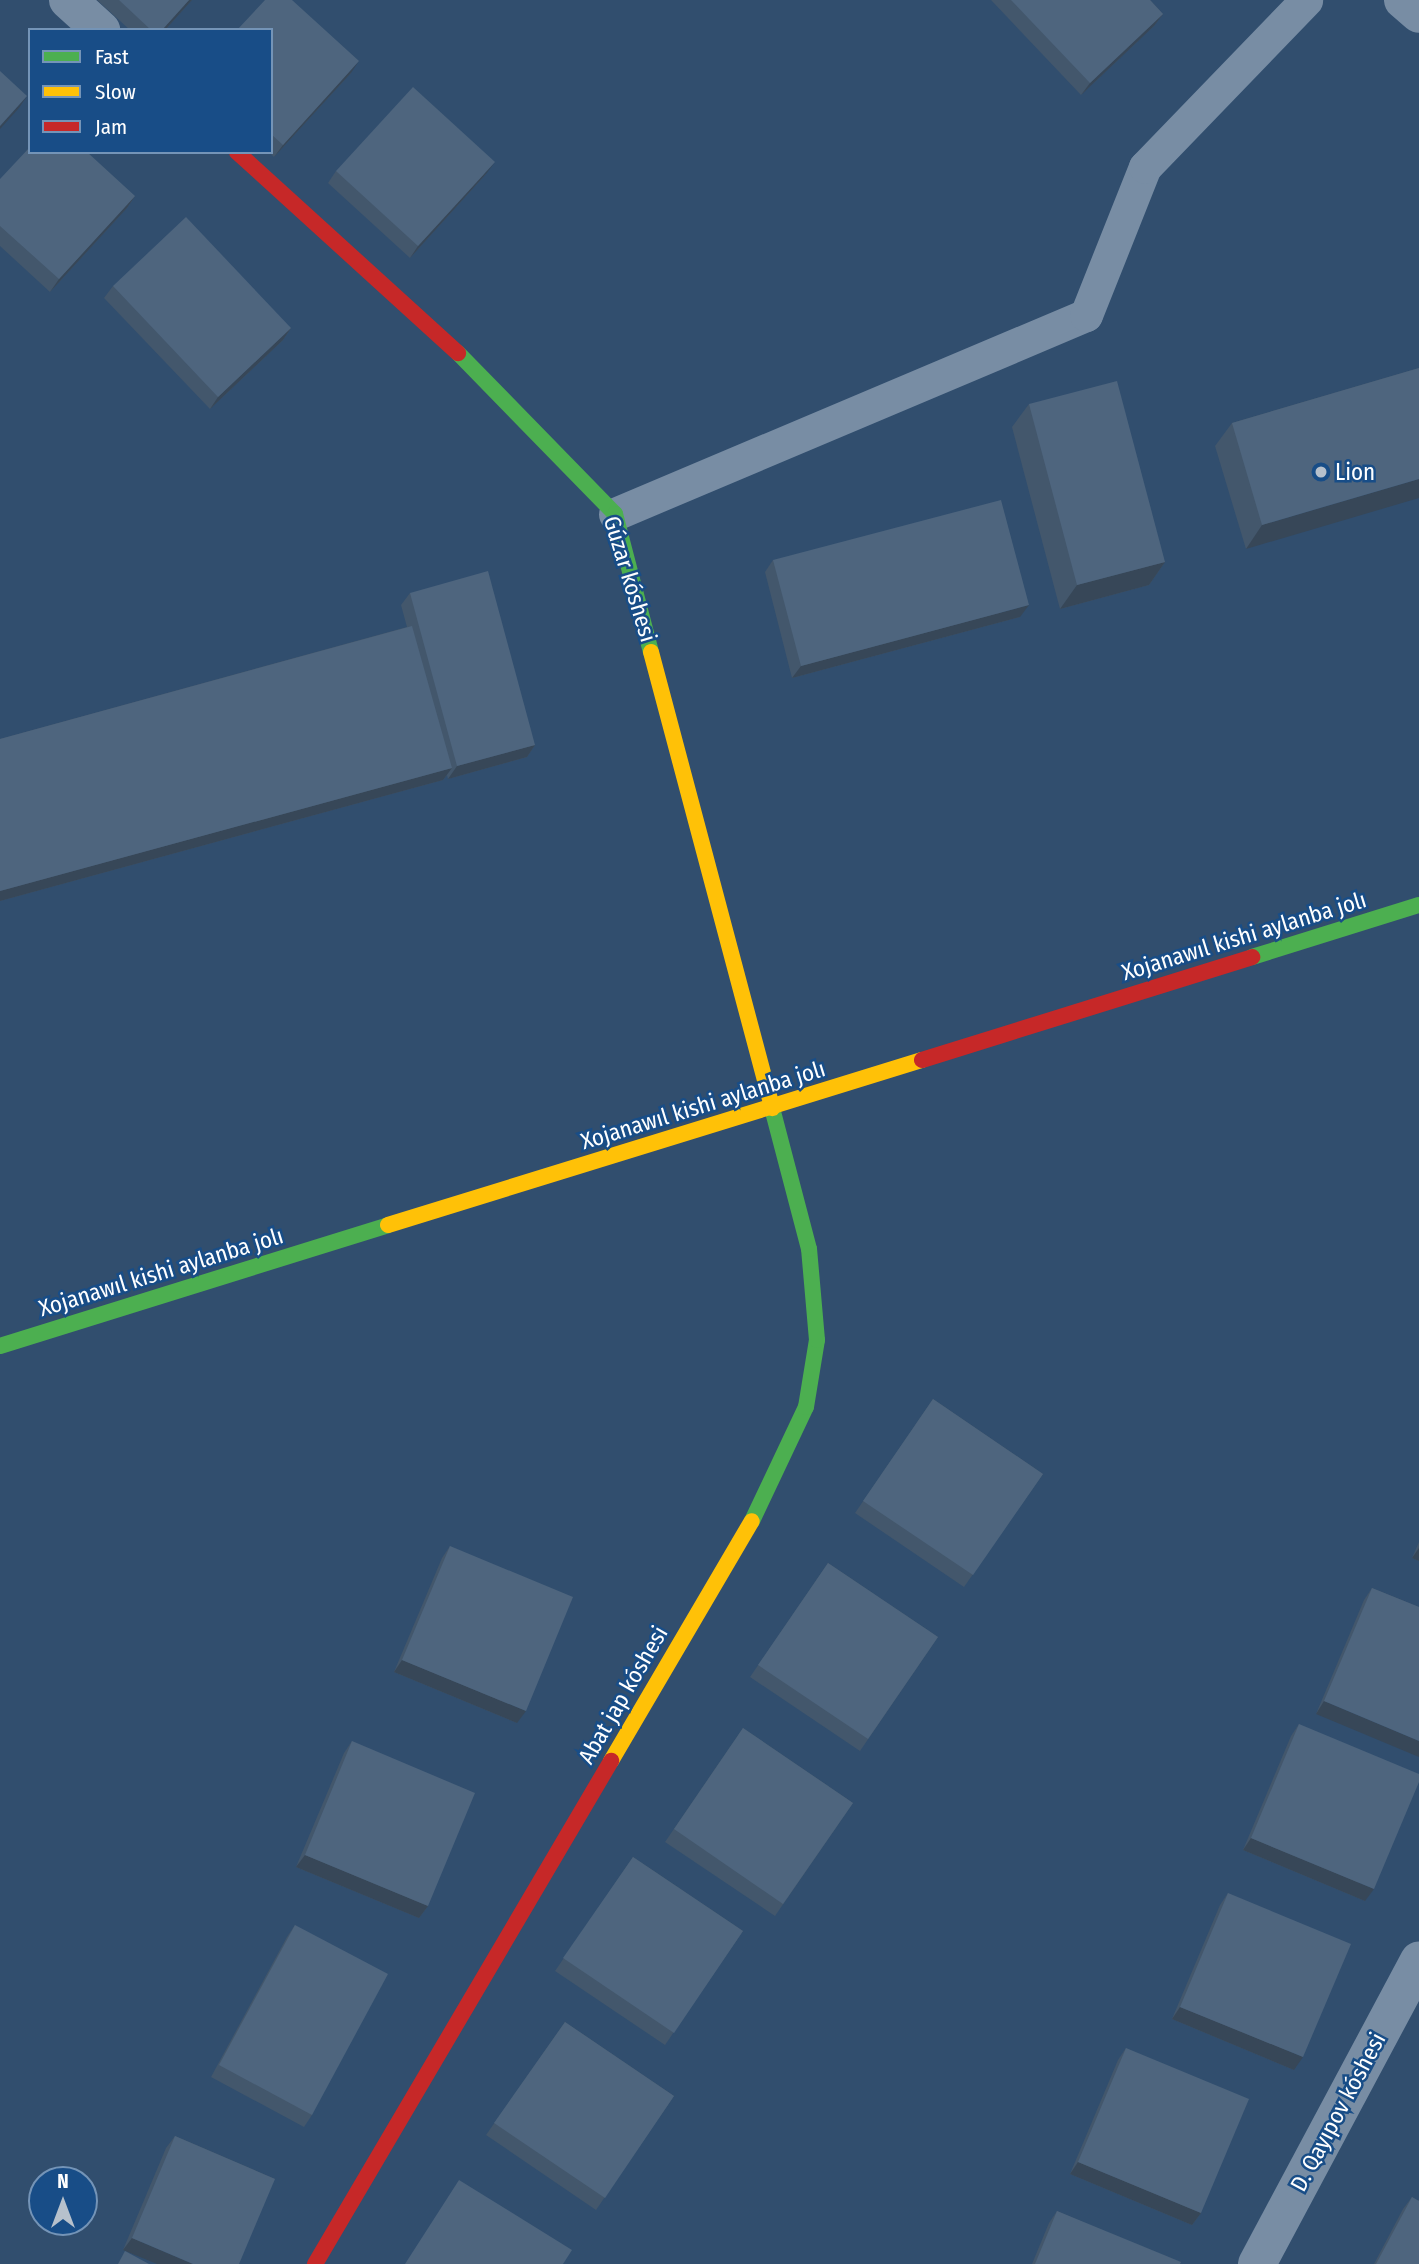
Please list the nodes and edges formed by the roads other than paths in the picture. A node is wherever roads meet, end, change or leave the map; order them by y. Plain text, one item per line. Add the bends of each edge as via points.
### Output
1 (68, 0) edge
2 (1306, 0) edge
3 (1403, 0) edge
4 (1419, 14) edge
5 (99, 28) edge
6 (239, 154) edge
7 (615, 514) junction
8 (1419, 905) edge
9 (773, 1107) junction
10 (0, 1346) edge
11 (1419, 1960) edge
12 (315, 2264) edge
13 (1257, 2264) edge

1 - 5 street
2 - 7 lane via 1145,167 1086,315
3 - 4 street
6 - 7 street, Gúzar kóshesi via 450,345
7 - 9 street, Gúzar kóshesi
8 - 9 street, Xojanawıl kishi aylanba jolı
9 - 10 street, Xojanawıl kishi aylanba jolı
9 - 12 street, Abat jap kóshesi via 809,1249 817,1340 806,1407 754,1518
11 - 13 street, D. Qayıpov kóshesi

